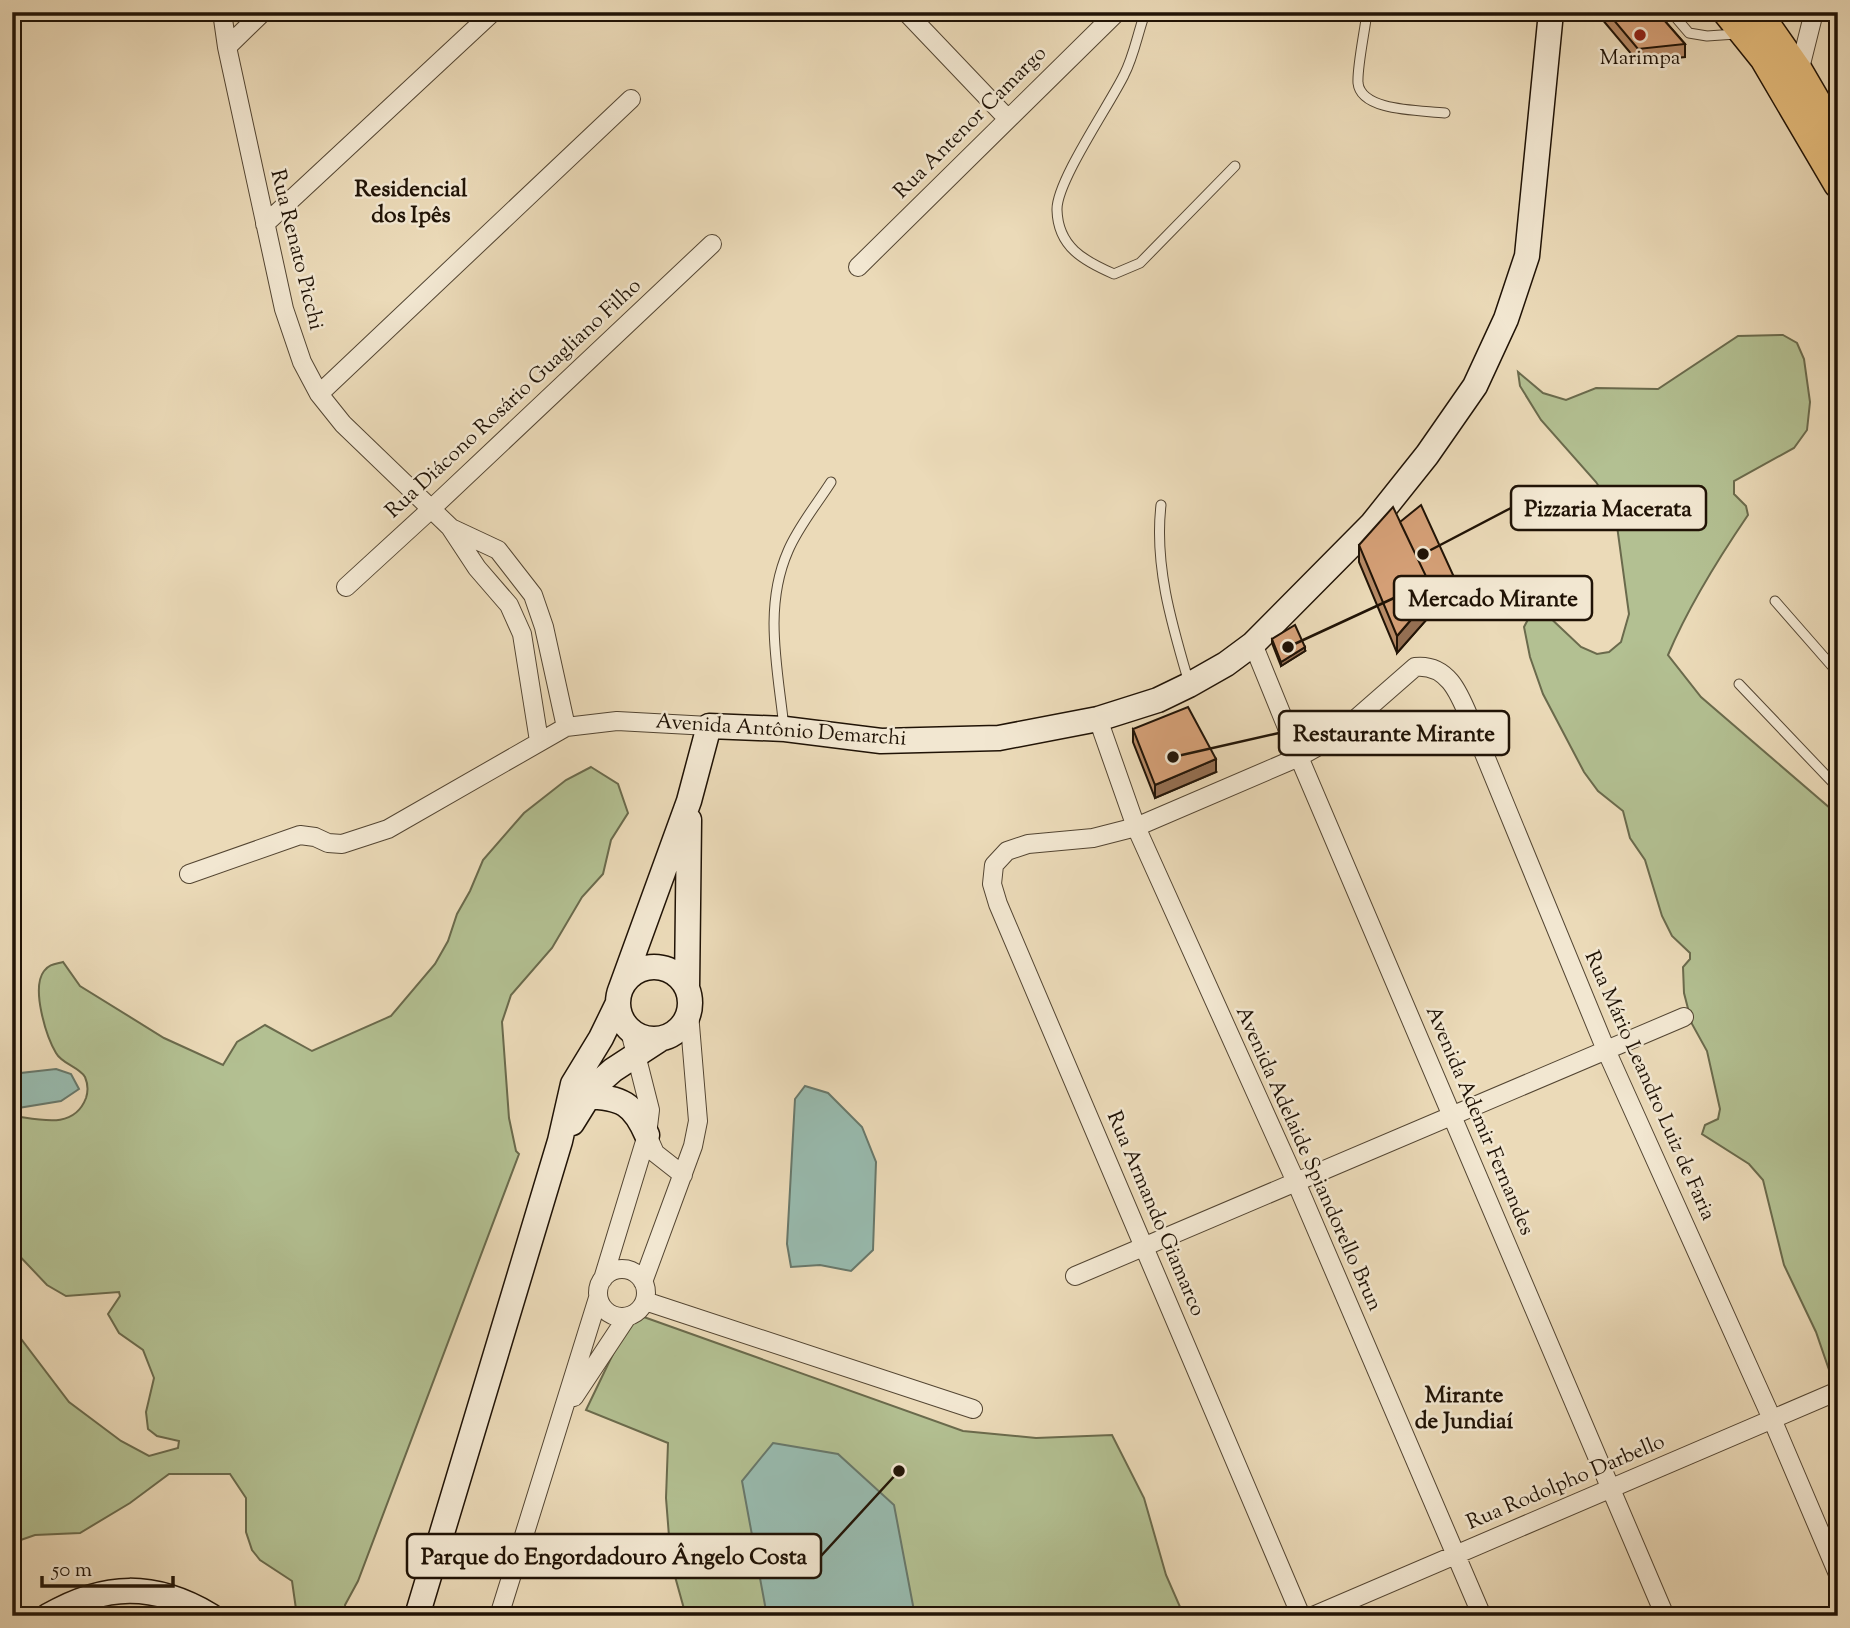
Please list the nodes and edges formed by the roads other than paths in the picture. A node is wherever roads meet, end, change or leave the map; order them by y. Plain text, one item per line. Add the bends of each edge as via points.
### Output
1 (222, 12) edge
2 (263, 12) edge
3 (493, 12) edge
4 (906, 12) edge
5 (1116, 12) edge
6 (1142, 12) edge
7 (1367, 12) edge
8 (1551, 12) edge
9 (1671, 12) edge
10 (1814, 12) edge
11 (1743, 19) edge
12 (227, 47) junction
13 (1799, 72) junction
14 (631, 99) dead end
15 (1444, 113) dead end
16 (1008, 118) junction
17 (1838, 139) edge
18 (1235, 166) dead end
19 (1838, 184) edge
20 (265, 224) junction
21 (712, 244) dead end
22 (858, 267) dead end
23 (320, 394) junction
24 (831, 482) dead end
25 (1161, 505) dead end
26 (430, 510) junction
27 (450, 527) junction
28 (346, 587) dead end
29 (1775, 601) dead end
30 (1253, 644) junction
31 (1838, 673) edge
32 (1739, 684) dead end
33 (1189, 685) junction
34 (1098, 719) junction
35 (709, 726) junction
36 (566, 727) junction
37 (785, 729) junction
38 (539, 741) junction
39 (1299, 757) junction
40 (1838, 788) edge
41 (689, 801) junction
42 (1136, 827) junction
43 (1028, 844) joint
44 (189, 874) dead end
45 (687, 988) junction
46 (620, 995) junction
47 (689, 1013) junction
48 (1684, 1017) dead end
49 (630, 1031) junction
50 (659, 1040) junction
51 (1606, 1051) junction
52 (637, 1056) junction
53 (587, 1096) junction
54 (1452, 1116) junction
55 (647, 1135) junction
56 (561, 1142) junction
57 (682, 1174) junction
58 (1296, 1182) junction
59 (1145, 1246) junction
60 (1075, 1276) dead end
61 (603, 1279) junction
62 (643, 1282) junction
63 (598, 1298) junction
64 (645, 1301) junction
65 (627, 1317) junction
66 (1838, 1391) edge
67 (973, 1409) dead end
68 (563, 1415) junction
69 (1772, 1419) junction
70 (1611, 1489) junction
71 (1455, 1555) junction
72 (1838, 1574) edge
73 (48, 1616) edge
74 (211, 1616) edge
75 (417, 1616) edge
76 (499, 1616) edge
77 (1301, 1616) edge
78 (1313, 1616) edge
79 (1482, 1616) edge
80 (1665, 1616) edge

1 - 12 street, Rua Renato Picchi
2 - 12 street
3 - 20 street
4 - 16 street
5 - 16 street, Rua Antenor Camargo
6 - 18 lane via 1126,73 1066,178 1056,208 1063,238 1085,261 1114,274 1140,263
7 - 15 lane via 1358,84 1364,97 1376,104
8 - 30 street, Avenida Antônio Demarchi via 1527,256 1506,318 1475,386 1372,524
9 - 11 lane via 1689,33 1707,36
10 - 13 street
11 - 13 main road
11 - 19 main road
12 - 20 street, Rua Renato Picchi
13 - 17 main road
14 - 23 street
16 - 22 street, Rua Antenor Camargo
20 - 23 street, Rua Renato Picchi via 284,309 302,362
21 - 26 street, Rua Diácono Rosário Guagliano Filho
23 - 26 street, Rua Renato Picchi via 343,424
24 - 37 lane via 788,551 774,598 772,621
25 - 33 lane via 1162,570
26 - 27 street, Rua Renato Picchi
26 - 28 street, Rua Diácono Rosário Guagliano Filho
27 - 36 street, Rua Renato Picchi via 498,550 533,595
27 - 38 street, Rua Renato Picchi via 509,605 522,634
29 - 31 lane
30 - 33 street, Avenida Antônio Demarchi
30 - 39 street, Avenida Ademir Fernandes
32 - 40 lane
33 - 34 street, Avenida Antônio Demarchi
34 - 37 street, Avenida Antônio Demarchi via 999,738 881,741
34 - 42 street, Avenida Adelaide Spiandorello Brun
35 - 36 street, Avenida Antônio Demarchi via 617,721
35 - 37 street, Avenida Antônio Demarchi
35 - 41 street
36 - 38 street, Avenida Antônio Demarchi
38 - 44 street, Avenida Antônio Demarchi via 388,829 342,844 300,835
39 - 42 street, Rua Mário Leandro Luiz de Faria
39 - 51 street, Rua Mário Leandro Luiz de Faria via 1335,737 1415,667 1428,666 1442,673 1455,688 1474,729
39 - 54 street, Avenida Ademir Fernandes
41 - 45 street
41 - 46 street
42 - 43 street, Rua Mário Leandro Luiz de Faria via 1093,838
42 - 58 street, Avenida Adelaide Spiandorello Brun
43 - 59 street, Rua Armando Giamarco via 1007,851 994,865 992,884
45 - 46 street via 679,977 654,967 629,977
45 - 47 street
46 - 49 street via 621,1018
46 - 56 street via 573,1084
47 - 50 street via 683,1026
47 - 57 street via 698,1121
48 - 51 street
49 - 50 street
49 - 52 street
50 - 52 street
51 - 54 street
51 - 69 street, Rua Mário Leandro Luiz de Faria
52 - 53 street via 613,1070
52 - 55 street via 650,1110
53 - 55 street via 625,1103 639,1116
53 - 56 street
54 - 58 street
54 - 70 street, Avenida Ademir Fernandes
55 - 57 street via 655,1153
55 - 61 street
56 - 75 street
57 - 62 street
58 - 59 street
58 - 71 street, Avenida Adelaide Spiandorello Brun
59 - 60 street
59 - 77 street, Rua Armando Giamarco
61 - 62 street via 619,1269 629,1270
61 - 63 street
62 - 64 street
63 - 65 street via 609,1313
63 - 68 street
64 - 65 street
64 - 67 street
65 - 68 street
66 - 69 street, Rua Rodolpho Darbello
68 - 76 street
69 - 70 street, Rua Rodolpho Darbello
69 - 72 street, Rua Mário Leandro Luiz de Faria
70 - 71 street, Rua Rodolpho Darbello
70 - 80 street, Avenida Ademir Fernandes
71 - 78 street, Rua Rodolpho Darbello
71 - 79 street, Avenida Adelaide Spiandorello Brun
73 - 74 street via 73,1601 104,1592 139,1590 186,1601

